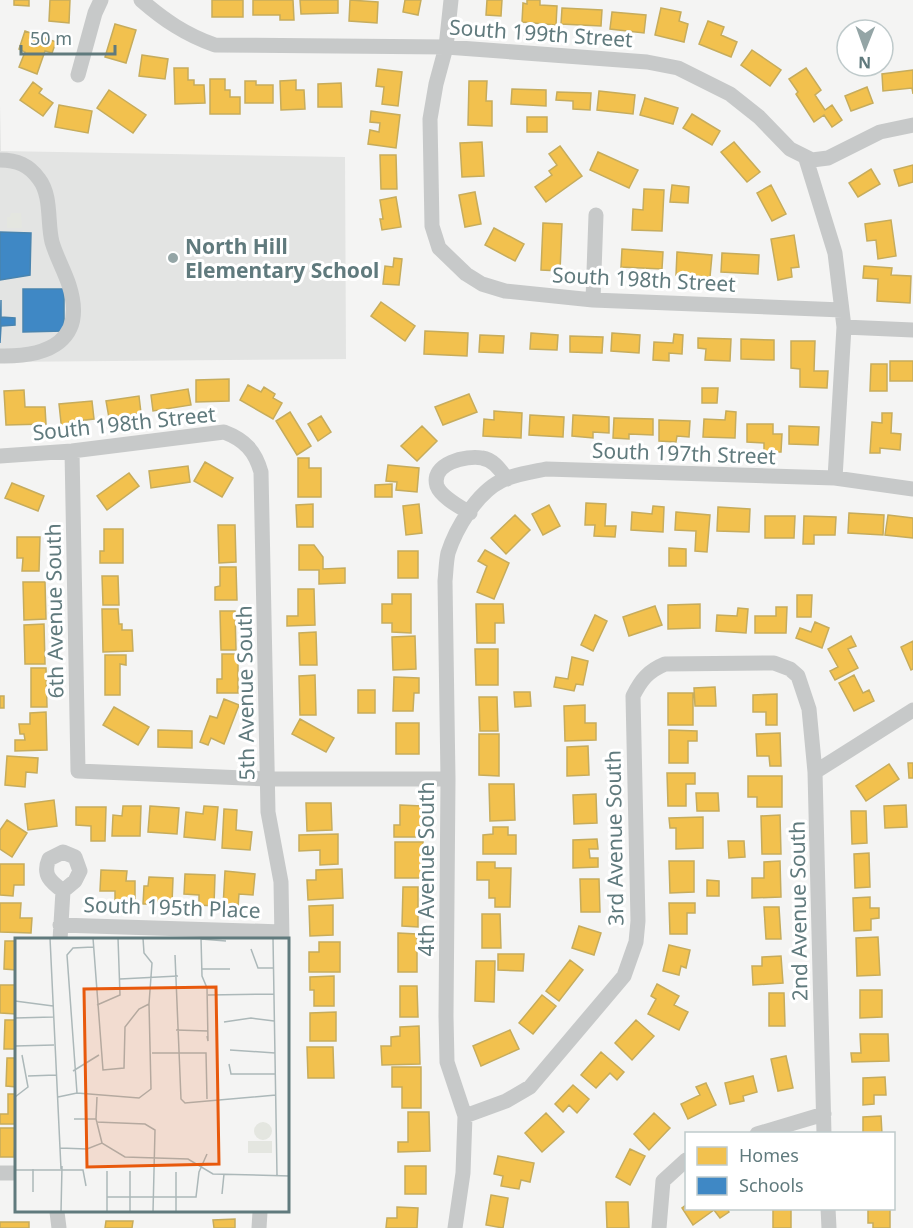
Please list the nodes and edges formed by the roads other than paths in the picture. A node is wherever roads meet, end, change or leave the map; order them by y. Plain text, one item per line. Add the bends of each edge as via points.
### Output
1 (101, 0) edge
2 (141, 0) edge
3 (451, 0) edge
4 (446, 47) junction
5 (78, 75) dead end
6 (913, 125) edge
7 (806, 159) junction
8 (0, 160) edge
9 (596, 215) dead end
10 (593, 300) junction
11 (842, 310) junction
12 (844, 327) junction
13 (913, 330) edge
14 (0, 356) edge
15 (249, 447) joint
16 (72, 451) junction
17 (0, 456) edge
18 (835, 478) junction
19 (507, 479) junction
20 (913, 489) edge
21 (470, 513) junction
22 (633, 696) joint
23 (913, 710) edge
24 (815, 772) junction
25 (268, 779) junction
26 (448, 779) junction
27 (63, 891) dead end
28 (60, 932) edge
29 (282, 936) edge
30 (824, 1114) junction
31 (465, 1116) junction
32 (764, 1132) edge
33 (824, 1132) edge
34 (685, 1161) edge
35 (828, 1210) edge
36 (57, 1213) edge
37 (59, 1228) edge
38 (455, 1228) edge
39 (659, 1228) edge
40 (828, 1228) edge

1 - 5 street
2 - 4 street, South 199th Street via 168,23 215,45
3 - 4 street
4 - 7 street, South 199th Street via 588,56 678,68 730,94
4 - 10 street, South 198th Street via 430,119 432,226 439,248 452,263 482,284 505,291
6 - 7 street via 880,132 828,158
7 - 11 street via 832,244
8 - 14 street via 16,160 41,181 52,240 73,303 70,329 54,347
9 - 10 street
10 - 11 street, South 198th Street
11 - 12 street
12 - 13 street
12 - 18 street
15 - 16 street, South 198th Street via 224,432
15 - 25 street, 5th Avenue South via 261,472
16 - 17 street, South 198th Street
16 - 25 street, 6th Avenue South via 78,771
18 - 19 street, South 197th Street via 546,469
18 - 20 street, South 197th Street
19 - 21 street, South 197th Street via 487,491
19 - 21 street via 484,458 462,458 442,468 437,485
21 - 26 street, 4th Avenue South via 448,554 445,581
22 - 24 street, 2nd Avenue South via 640,681 665,664 774,663 790,669 798,676 809,709
22 - 31 street, 3rd Avenue South via 638,921 632,960 624,976 530,1087 506,1101
23 - 24 street
24 - 30 street, 2nd Avenue South
25 - 26 street
25 - 29 street, 5th Avenue South via 268,812 281,882
26 - 31 street, 4th Avenue South via 447,1062
27 - 28 street
28 - 29 street, South 195th Place
30 - 32 street
30 - 33 street, 2nd Avenue South
31 - 38 street, 4th Avenue South via 463,1173
34 - 39 street via 663,1181
35 - 40 street
36 - 37 street

